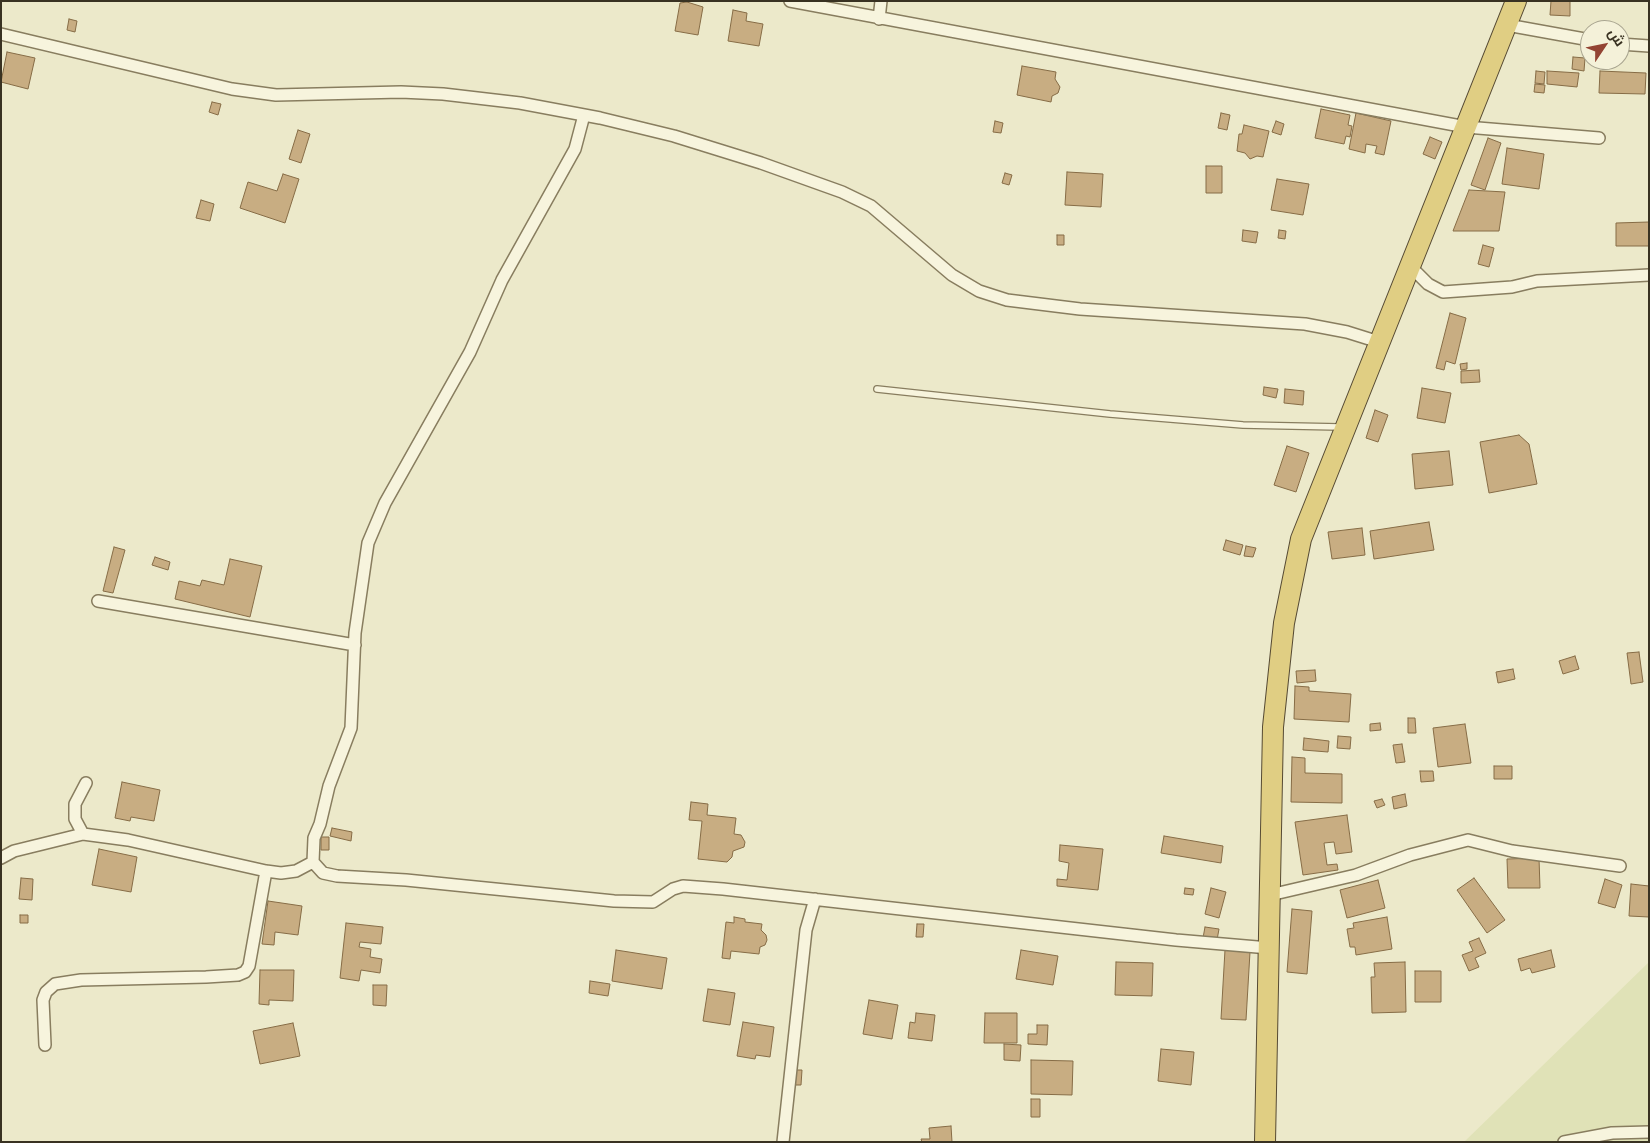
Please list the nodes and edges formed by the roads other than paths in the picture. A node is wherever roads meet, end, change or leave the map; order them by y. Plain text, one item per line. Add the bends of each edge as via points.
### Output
1 (790, 1) edge
2 (881, 1) edge
3 (1516, 1) edge
4 (879, 19) junction
5 (1507, 25) junction
6 (1, 34) edge
7 (1580, 38) edge
8 (1630, 45) edge
9 (1649, 46) edge
10 (584, 115) junction
11 (1466, 127) junction
12 (1599, 138) dead end
13 (1410, 266) junction
14 (1649, 275) edge
15 (1379, 342) junction
16 (877, 389) dead end
17 (1345, 427) junction
18 (98, 600) dead end
19 (355, 645) junction
20 (86, 783) dead end
21 (83, 834) junction
22 (1, 858) edge
23 (313, 862) junction
24 (1620, 866) dead end
25 (266, 871) junction
26 (1270, 895) junction
27 (815, 899) junction
28 (1269, 948) junction
29 (45, 1045) dead end
30 (1649, 1132) edge
31 (783, 1142) edge
32 (1265, 1142) edge
33 (1564, 1142) edge

1 - 4 street
2 - 4 street
3 - 5 highway
4 - 11 street
5 - 7 street
5 - 11 highway
6 - 10 street via 241,90 276,95 443,94 520,102
8 - 9 street
10 - 15 street via 674,136 842,192 871,206 952,275 979,291 1007,300 1080,309 1305,324
10 - 19 street via 575,149 502,280 470,352 374,526 368,543
11 - 12 street
11 - 13 highway
13 - 14 street via 1428,284 1443,292 1512,287 1537,281
13 - 15 highway
15 - 17 highway
16 - 17 lane via 1243,425
17 - 26 highway via 1300,539 1284,623 1273,727
18 - 19 street
19 - 23 street via 351,728 314,838
20 - 21 street via 74,804 75,819
21 - 22 street via 14,851
21 - 25 street via 128,840
23 - 25 street via 296,871
23 - 27 street via 323,873 337,876 614,901 653,902 683,886
24 - 26 street via 1512,851 1468,840 1356,875
25 - 29 street via 249,966 244,972 238,975 81,980 54,984 43,1000
26 - 28 highway
27 - 28 street
27 - 31 street via 806,930
28 - 32 highway
30 - 33 street via 1612,1133

